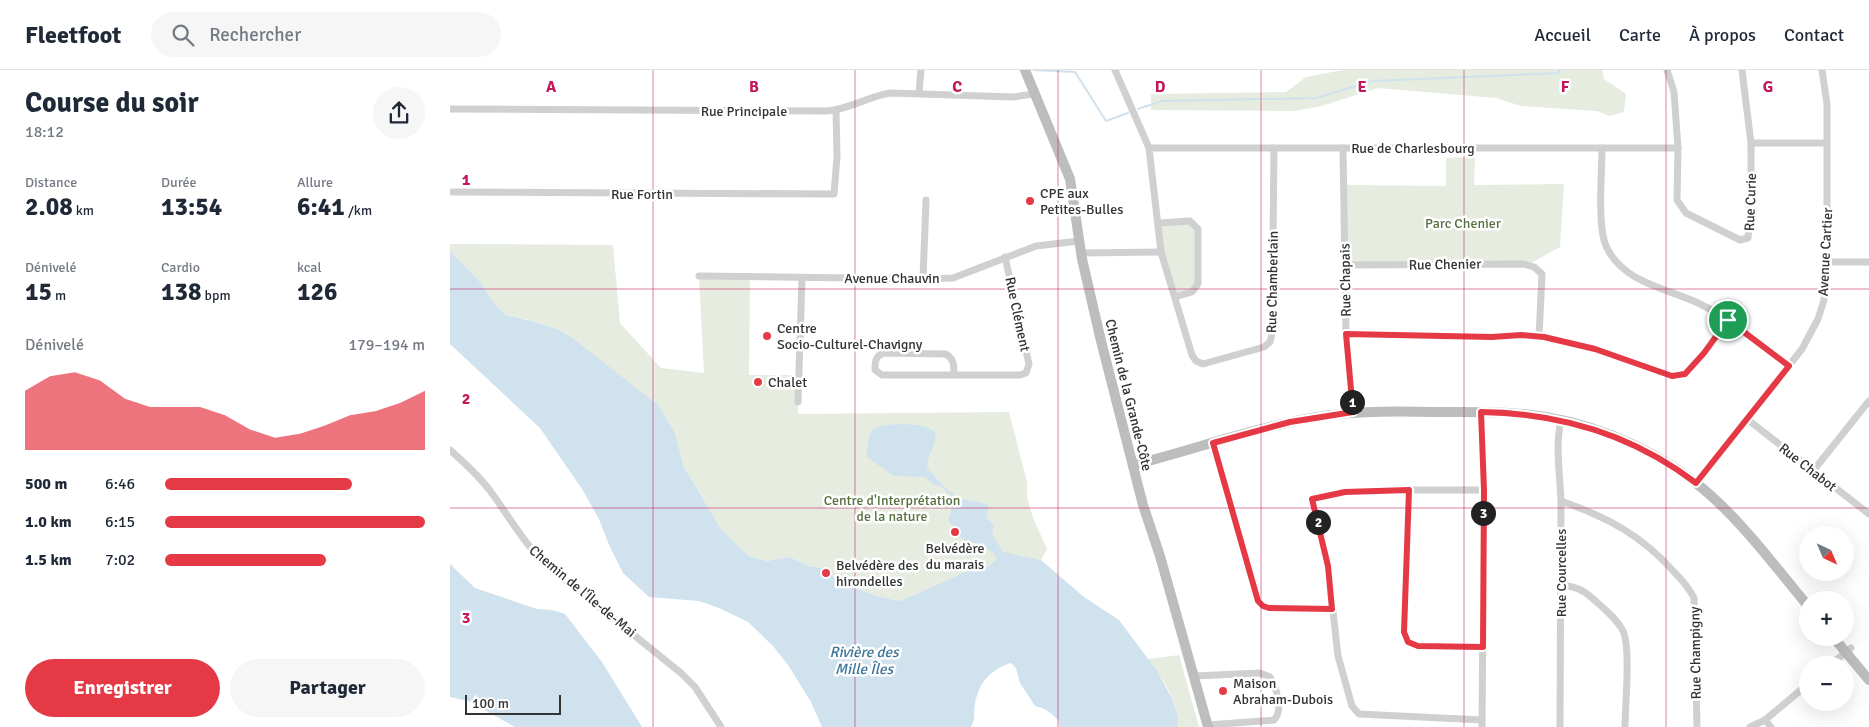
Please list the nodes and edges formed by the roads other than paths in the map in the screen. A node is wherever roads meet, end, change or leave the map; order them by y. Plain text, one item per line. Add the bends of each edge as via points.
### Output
1 (921, 70) edge
2 (1025, 70) edge
3 (1116, 70) edge
4 (1667, 70) edge
5 (1742, 70) edge
6 (1822, 70) edge
7 (920, 94) junction
8 (1034, 94) junction
9 (450, 109) edge
10 (836, 110) junction
11 (1751, 143) junction
12 (1827, 143) junction
13 (1149, 148) junction
14 (1274, 148) junction
15 (1343, 148) junction
16 (1602, 148) junction
17 (1678, 148) junction
18 (450, 192) edge
19 (926, 200) dead end
20 (1159, 223) junction
21 (1079, 241) junction
22 (1161, 252) junction
23 (1081, 253) junction
24 (1005, 257) junction
25 (1827, 262) junction
26 (1869, 262) edge
27 (1345, 265) junction
28 (699, 276) dead end
29 (802, 278) junction
30 (923, 279) junction
31 (1175, 297) junction
32 (1728, 320) junction
33 (1346, 334) junction
34 (1539, 336) junction
35 (1789, 366) junction
36 (954, 374) junction
37 (1869, 401) edge
38 (798, 402) dead end
39 (1353, 412) junction
40 (1481, 412) junction
41 (1747, 419) junction
42 (1561, 420) junction
43 (1213, 443) junction
44 (450, 450) edge
45 (1133, 465) junction
46 (1813, 471) junction
47 (1696, 483) junction
48 (1409, 490) junction
49 (1484, 490) junction
50 (1561, 501) junction
51 (1869, 514) edge
52 (1561, 585) junction
53 (1799, 595) edge
54 (1332, 609) junction
55 (1843, 646) edge
56 (1483, 647) junction
57 (1848, 650) junction
58 (1841, 656) edge
59 (1194, 676) junction
60 (1869, 680) edge
61 (1799, 692) edge
62 (1765, 720) junction
63 (1482, 724) edge
64 (1208, 726) edge
65 (721, 727) edge
66 (1560, 727) edge
67 (1625, 727) edge
68 (1697, 727) edge
69 (1750, 727) edge
70 (1771, 727) edge

1 - 7 street
2 - 8 street, Chemin de la Grande-Côte
3 - 13 street, Rue Chamberlain
4 - 17 street, Rue Curie via 1674,92
5 - 11 street, Rue Curie
6 - 12 street, Avenue Cartier via 1827,104
7 - 8 street, Rue Principale via 1013,97
7 - 10 street, Rue Principale via 887,94
8 - 21 street, Chemin de la Grande-Côte via 1070,179
9 - 10 street, Rue Principale
10 - 18 street, Rue Fortin via 834,194
11 - 12 street
11 - 17 street, Rue Curie via 1752,195 1748,238 1740,240 1686,213 1677,200
12 - 25 street, Avenue Cartier
13 - 14 street, Rue de Charlesbourg
13 - 20 street, Rue Chamberlain
14 - 15 street, Rue de Charlesbourg
14 - 31 street, Rue Chamberlain via 1270,342 1264,347 1203,364 1196,361
15 - 16 street, Rue de Charlesbourg
15 - 27 street, Rue Chapais
16 - 17 street, Rue de Charlesbourg
16 - 32 street via 1601,213 1606,245 1614,259 1626,272 1650,285 1698,303
19 - 30 street
20 - 22 street, Rue Chamberlain
20 - 31 street via 1190,222 1198,229 1198,284 1192,292
21 - 23 street, Chemin de la Grande-Côte
21 - 24 street, Avenue Chauvin via 1040,245
22 - 23 street
22 - 31 street, Rue Chamberlain
23 - 45 street, Chemin de la Grande-Côte via 1100,341
24 - 30 street, Avenue Chauvin via 953,278
24 - 36 street, Rue Clément via 1029,364 1028,372 1020,375
25 - 26 street
25 - 35 street, Avenue Cartier via 1824,300 1818,319 1808,340
27 - 33 street, Rue Chapais
27 - 34 street, Rue Chenier via 1524,264 1534,267 1542,274
28 - 29 street, Avenue Chauvin
29 - 30 street, Avenue Chauvin
29 - 38 street
32 - 34 street via 1685,374 1672,376 1595,349
32 - 35 street
33 - 34 street
33 - 39 street, Rue Chapais
35 - 41 street, Avenue Cartier
36 - 36 street via 882,375 875,370 875,360 883,353 946,354 954,363
37 - 46 street
39 - 40 street
39 - 43 street via 1290,422
40 - 42 street
40 - 49 street
41 - 46 street, Rue Chabot
41 - 47 street, Avenue Cartier
42 - 47 street via 1636,446
42 - 50 street, Rue Courcelles
43 - 45 street
43 - 54 street via 1258,601 1269,608
44 - 65 street, Chemin de l'Île-de-Mai via 474,471 528,546 681,673
45 - 59 street, Chemin de la Grande-Côte
46 - 51 street, Rue Chabot
47 - 53 street via 1735,520
48 - 49 street
48 - 54 street via 1345,492 1312,499 1328,566
48 - 56 street via 1404,632 1408,642 1418,646
49 - 56 street
50 - 52 street, Rue Courcelles
50 - 68 street, Rue Champigny via 1617,524 1664,560 1690,590 1694,598
52 - 66 street, Rue Courcelles
52 - 67 street via 1587,593 1612,616 1623,632 1627,645
54 - 63 street via 1338,656 1352,706 1359,714
55 - 57 street
56 - 63 street
57 - 58 street
57 - 60 street
59 - 64 street, Chemin de la Grande-Côte
59 - 64 street via 1264,674 1270,677 1273,685 1279,707 1274,720
61 - 62 street
62 - 69 street
62 - 70 street

